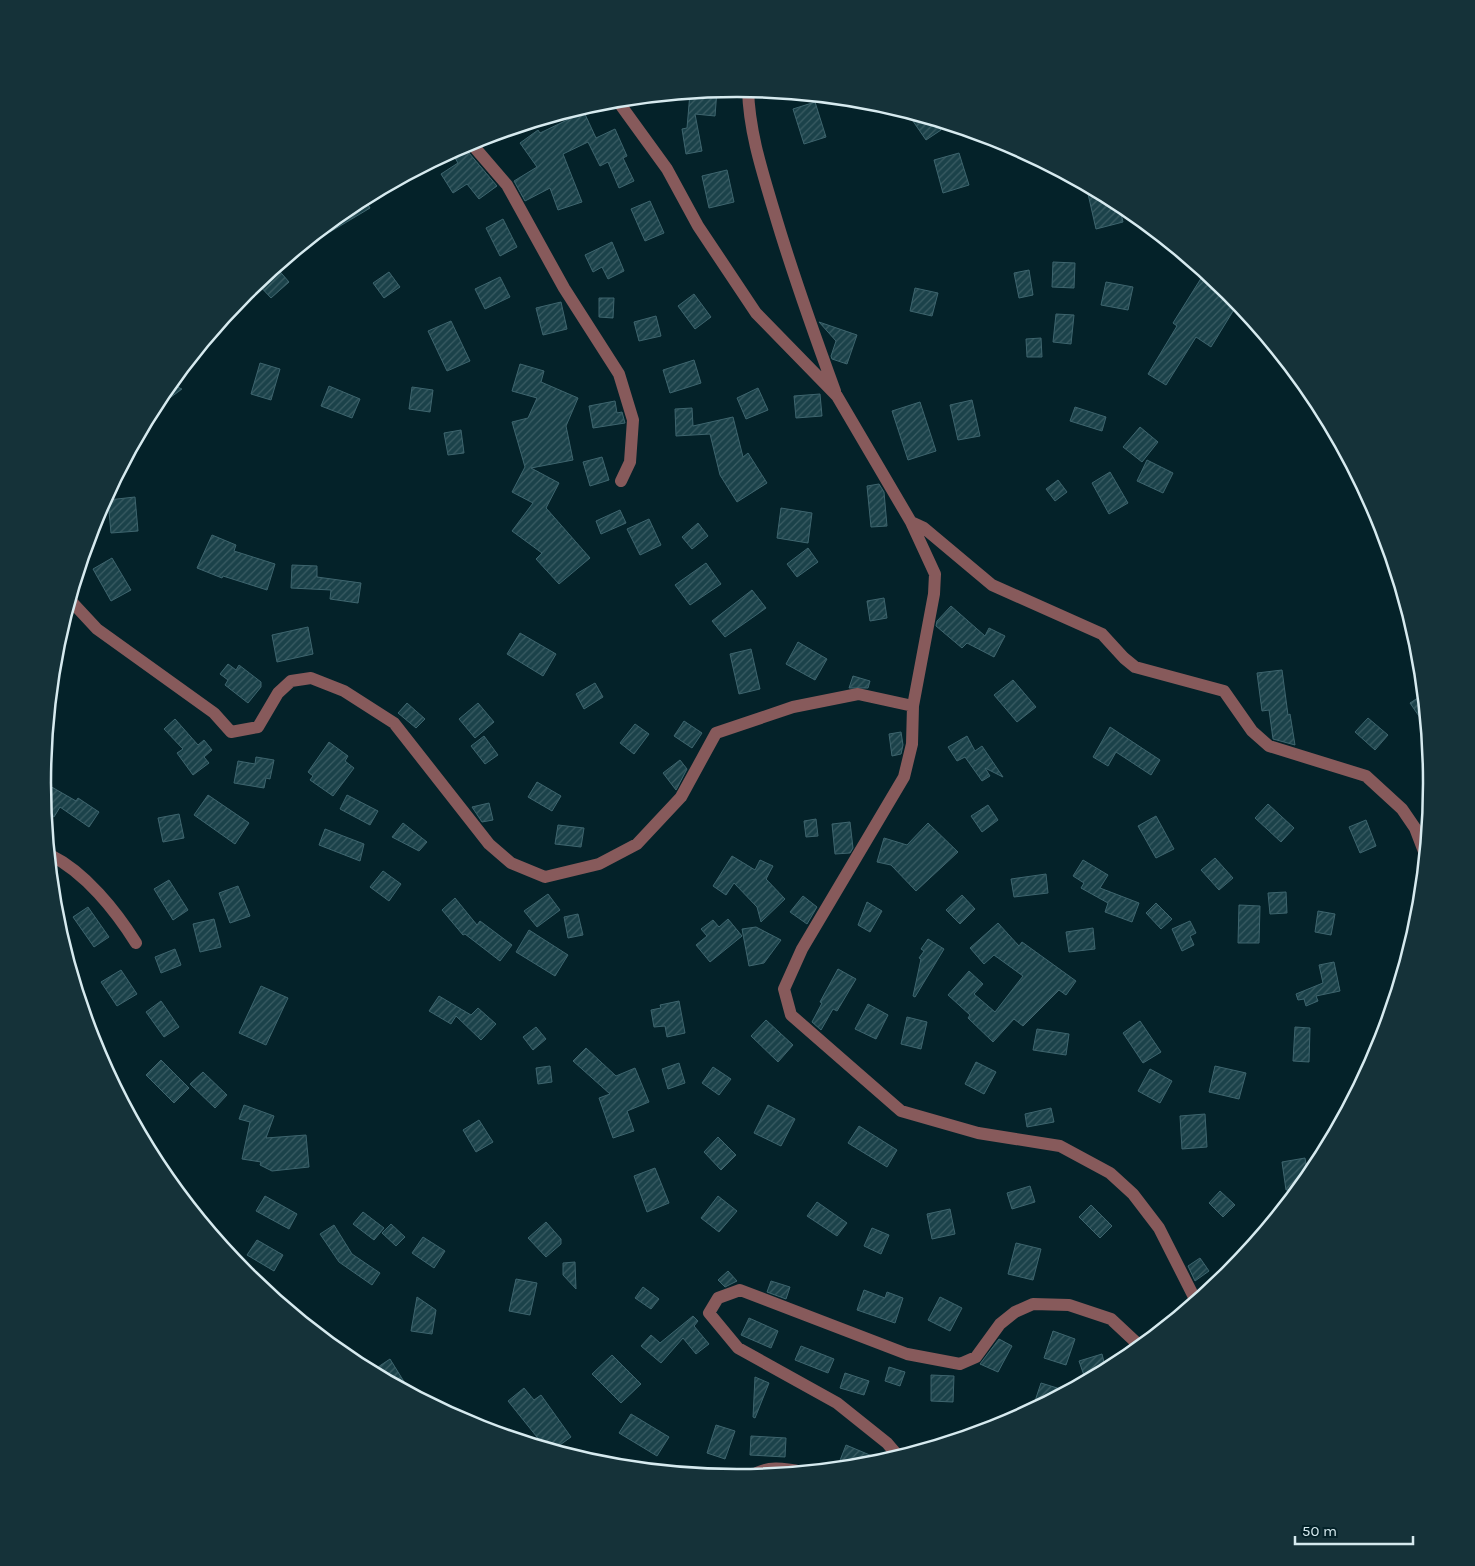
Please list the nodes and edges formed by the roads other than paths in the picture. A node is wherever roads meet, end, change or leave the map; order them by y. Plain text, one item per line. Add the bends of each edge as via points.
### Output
1 (748, 97) edge
2 (622, 107) edge
3 (476, 149) edge
4 (837, 396) junction
5 (621, 481) dead end
6 (911, 522) junction
7 (75, 605) edge
8 (913, 706) junction
9 (1421, 842) edge
10 (56, 859) edge
11 (136, 943) dead end
12 (1193, 1296) edge
13 (1135, 1342) edge
14 (893, 1451) edge

1 - 4 street via 758,159 794,280
2 - 4 street via 667,169 698,226 756,313
3 - 5 street via 507,185 564,288 619,374 633,420 630,462
4 - 6 street
6 - 8 street via 935,574
6 - 9 street via 924,528 992,584 1102,634 1136,667 1224,691 1252,730 1269,746 1366,776 1402,809
7 - 8 street via 97,629 214,714 231,732 258,727 278,693 290,681 311,678 344,692 394,723 489,844 511,863 545,877 599,864 637,844 681,796 716,733 793,707 858,694
8 - 12 street via 912,744 904,777 802,949 784,989 791,1015 901,1112 978,1133 1060,1146 1110,1174 1134,1194 1159,1228
10 - 11 street via 89,884 120,916
13 - 14 street via 1111,1319 1069,1305 1033,1304 1000,1324 976,1357 960,1364 907,1354 740,1290 718,1298 709,1313 738,1348 837,1403

